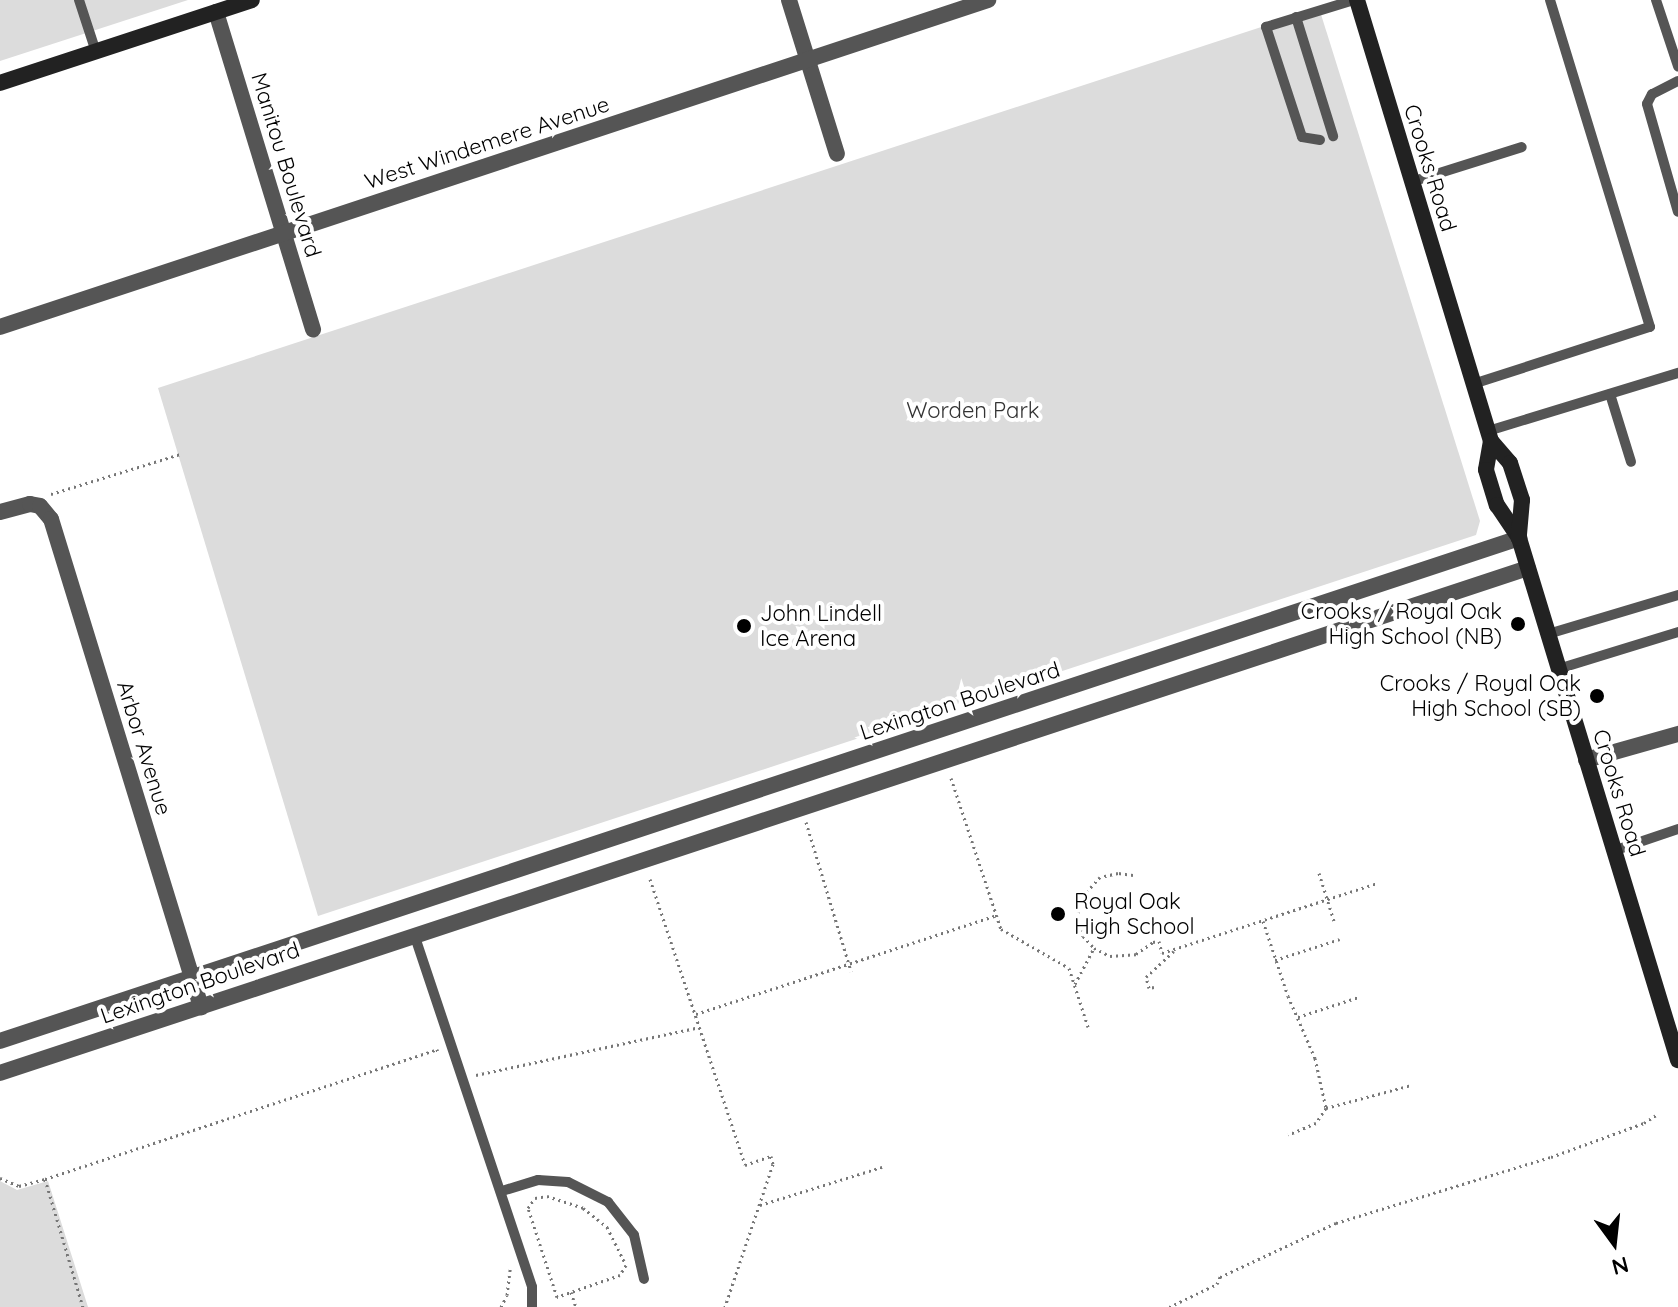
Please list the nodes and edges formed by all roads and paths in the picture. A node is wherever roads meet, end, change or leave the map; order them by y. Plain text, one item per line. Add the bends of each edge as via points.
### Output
1 (79, 0) edge
2 (252, 0) edge
3 (789, 0) edge
4 (988, 0) edge
5 (1355, 0) edge
6 (1550, 0) edge
7 (1656, 0) edge
8 (216, 12) junction
9 (1296, 17) junction
10 (96, 52) junction
11 (807, 60) junction
12 (1678, 66) edge
13 (1678, 81) edge
14 (0, 83) edge
15 (1333, 136) dead end
16 (1320, 140) dead end
17 (1522, 147) dead end
18 (837, 154) dead end
19 (1411, 182) junction
20 (1678, 212) edge
21 (283, 233) junction
22 (0, 327) edge
23 (313, 330) dead end
24 (1678, 373) edge
25 (1473, 384) junction
26 (1610, 394) junction
27 (1489, 436) junction
28 (180, 454) dead end
29 (1631, 462) dead end
30 (46, 500) junction
31 (0, 512) edge
32 (1519, 538) junction
33 (1428, 568) junction
34 (1528, 568) junction
35 (1678, 595) edge
36 (1439, 597) junction
37 (1278, 617) junction
38 (1678, 632) edge
39 (1548, 634) junction
40 (1274, 651) junction
41 (1558, 669) junction
42 (1099, 678) junction
43 (1108, 706) junction
44 (1678, 734) edge
45 (1586, 760) junction
46 (834, 765) junction
47 (951, 778) dead end
48 (843, 794) junction
49 (735, 798) junction
50 (804, 816) dead end
51 (744, 826) junction
52 (1678, 829) edge
53 (1613, 851) junction
54 (559, 855) junction
55 (1319, 873) dead end
56 (1133, 875) dead end
57 (650, 879) dead end
58 (570, 883) junction
59 (1378, 883) dead end
60 (1327, 899) junction
61 (405, 906) junction
62 (997, 915) junction
63 (1262, 920) junction
64 (1334, 921) dead end
65 (414, 934) junction
66 (1340, 939) dead end
67 (1094, 948) junction
68 (1177, 948) junction
69 (1275, 960) junction
70 (849, 964) junction
71 (851, 971) dead end
72 (192, 978) junction
73 (1075, 985) junction
74 (1154, 987) dead end
75 (1359, 997) dead end
76 (201, 1007) junction
77 (695, 1015) junction
78 (1297, 1017) junction
79 (699, 1027) junction
80 (1088, 1027) dead end
81 (1673, 1028) edge
82 (0, 1041) edge
83 (1678, 1060) edge
84 (440, 1061) dead end
85 (0, 1073) edge
86 (462, 1079) junction
87 (1411, 1085) dead end
88 (1326, 1108) junction
89 (1658, 1114) dead end
90 (1288, 1135) dead end
91 (882, 1167) dead end
92 (0, 1178) edge
93 (45, 1179) junction
94 (502, 1191) junction
95 (760, 1205) junction
96 (510, 1267) dead end
97 (644, 1279) dead end
98 (571, 1292) junction
99 (83, 1307) edge
100 (501, 1307) edge
101 (532, 1307) edge
102 (576, 1307) edge
103 (725, 1307) edge
104 (1169, 1307) edge

1 - 10 lane
2 - 8 main road
3 - 11 street
4 - 11 street, West Windemere Avenue
5 - 9 lane
5 - 19 main road, Crooks Road
6 - 25 lane via 1650,327
7 - 12 lane
8 - 10 main road
8 - 21 street, Manitou Boulevard
9 - 15 lane
9 - 16 lane via 1266,27 1302,137
10 - 14 main road
11 - 18 street
11 - 21 street, West Windemere Avenue
13 - 20 lane via 1652,94 1647,104
17 - 19 lane
19 - 25 main road, Crooks Road
21 - 22 street, West Windemere Avenue
21 - 23 street, Manitou Boulevard
24 - 26 lane
25 - 27 main road, Crooks Road
26 - 27 lane
26 - 29 lane
27 - 32 main road, Crooks Road via 1486,470 1497,505
27 - 32 main road, Crooks Road via 1510,463 1522,500
28 - 30 path
30 - 31 street
30 - 72 street, Arbor Avenue
32 - 33 street, Lexington Boulevard
32 - 34 main road, Crooks Road
33 - 36 street
33 - 37 street, Lexington Boulevard
34 - 36 street, Lexington Boulevard
34 - 39 main road, Crooks Road
35 - 39 lane
36 - 40 street, Lexington Boulevard
37 - 40 street
37 - 42 street, Lexington Boulevard
38 - 41 lane
39 - 41 main road, Crooks Road
40 - 43 street, Lexington Boulevard
41 - 45 main road, Crooks Road
42 - 43 street
42 - 46 street, Lexington Boulevard
43 - 48 street, Lexington Boulevard
44 - 45 street
45 - 53 main road, Crooks Road
46 - 48 street
46 - 49 street, Lexington Boulevard
47 - 62 path
48 - 51 street, Lexington Boulevard
49 - 51 street
49 - 54 street, Lexington Boulevard
50 - 70 path
51 - 58 street, Lexington Boulevard
52 - 53 lane
53 - 81 main road, Crooks Road
54 - 58 street
54 - 61 street, Lexington Boulevard
55 - 60 path
56 - 67 path via 1100,877 1080,899 1080,928
57 - 77 path
58 - 65 street, Lexington Boulevard
59 - 60 path
60 - 63 path
60 - 64 path
61 - 65 street
61 - 72 street, Lexington Boulevard
62 - 70 path
62 - 73 path via 1001,929 1069,968
63 - 68 path
63 - 69 path
65 - 76 street, Lexington Boulevard
65 - 86 lane
66 - 69 path
67 - 68 path via 1119,957 1159,941 1162,953
67 - 73 path
68 - 74 path via 1146,977 1149,988
69 - 78 path
70 - 71 path
70 - 77 path
72 - 76 street, Arbor Avenue
72 - 82 street, Lexington Boulevard
73 - 80 path
75 - 78 path
76 - 85 street, Lexington Boulevard
77 - 79 path
78 - 88 path via 1315,1058
79 - 86 path
79 - 95 path via 745,1165 771,1156
81 - 83 main road, Crooks Road
84 - 93 path via 437,1049
86 - 94 lane
87 - 88 path
88 - 90 path via 1316,1123
89 - 104 path via 1551,1157 1336,1223
91 - 95 path
92 - 93 path via 19,1186
93 - 99 path
94 - 97 lane via 538,1180 568,1182 608,1202 634,1235
94 - 101 lane via 532,1287
95 - 103 path
96 - 100 path
98 - 98 path via 620,1275 624,1259 596,1216 566,1200 535,1198 528,1208 557,1297
98 - 102 path

